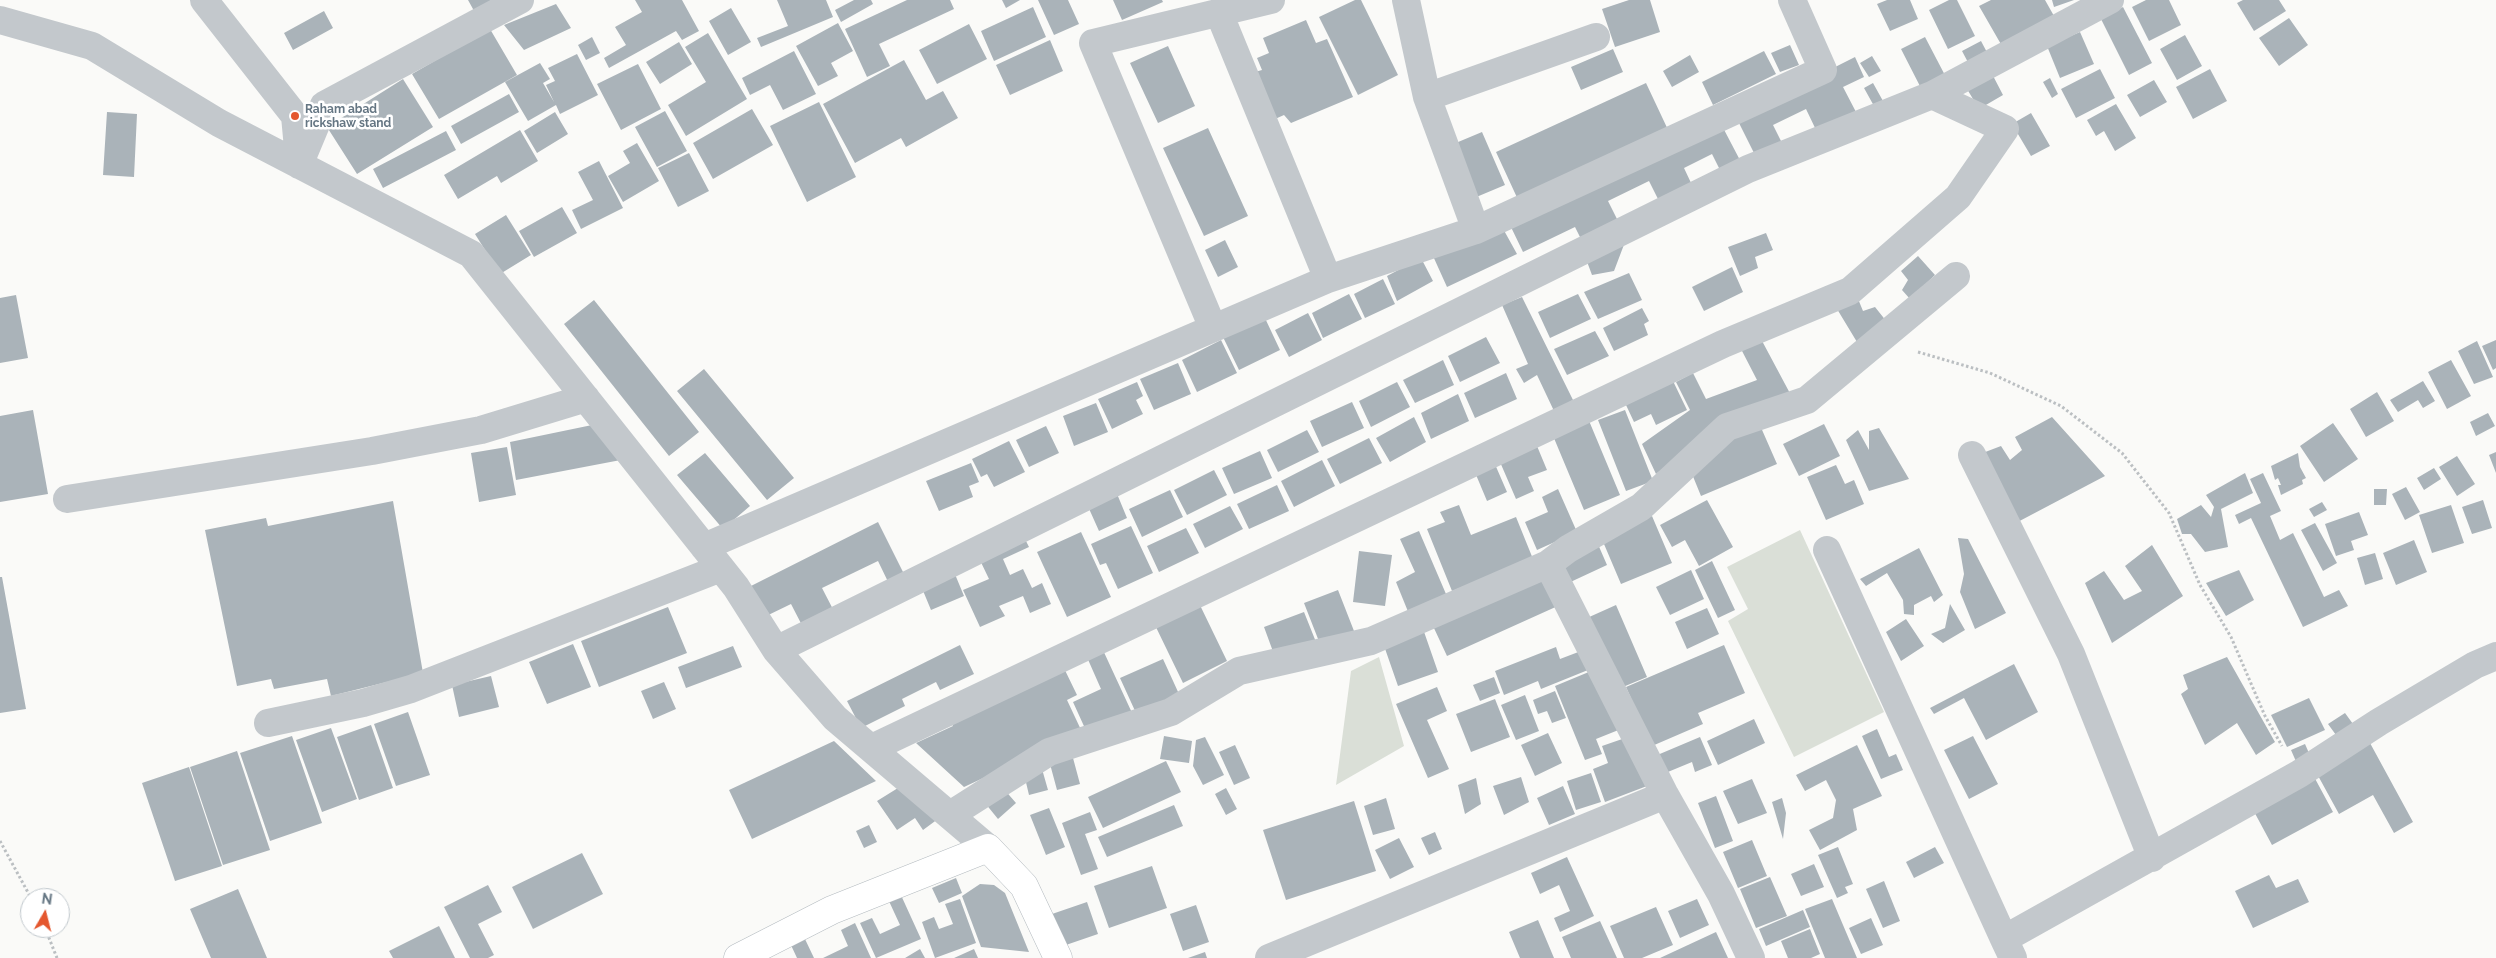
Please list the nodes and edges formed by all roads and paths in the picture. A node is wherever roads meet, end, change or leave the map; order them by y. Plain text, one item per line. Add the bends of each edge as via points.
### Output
1 (204, 0) edge
2 (520, 0) edge
3 (1271, 0) edge
4 (1406, 0) edge
5 (1792, 0) edge
6 (2110, 0) edge
7 (1219, 12) junction
8 (0, 20) edge
9 (1596, 37) dead end
10 (1932, 95) junction
11 (1427, 96) junction
12 (299, 165) junction
13 (1476, 230) junction
14 (1956, 276) dead end
15 (1328, 279) junction
16 (1213, 328) junction
17 (1915, 351) dead end
18 (586, 398) junction
19 (1972, 455) dead end
20 (67, 499) dead end
21 (704, 547) junction
22 (1827, 550) dead end
23 (1548, 564) junction
24 (721, 568) junction
25 (776, 650) junction
26 (2496, 656) edge
27 (268, 723) dead end
28 (872, 748) junction
29 (2299, 774) junction
30 (1665, 795) junction
31 (950, 815) junction
32 (0, 841) edge
33 (988, 848) junction
34 (2152, 858) junction
35 (26, 888) edge
36 (49, 938) edge
37 (2008, 949) edge
38 (57, 958) edge
39 (738, 958) edge
40 (1058, 958) edge
41 (1269, 958) edge
42 (1751, 958) edge

1 - 12 street via 295,116
2 - 12 street via 324,105
3 - 7 street
4 - 11 street
5 - 13 street via 1823,70
6 - 10 street
7 - 15 street
7 - 16 street via 1093,43
8 - 12 street via 92,46 219,123
9 - 11 street
10 - 25 street via 1748,168
10 - 28 street via 2005,129 1958,197 1850,291 1722,344
11 - 13 street
12 - 18 street via 470,254
13 - 15 street
14 - 23 street via 1807,400 1727,427 1641,507
15 - 16 street
16 - 21 street
17 - 29 path via 1990,373 2062,406 2122,453 2169,513 2200,585 2231,637 2265,716
18 - 20 street via 481,430 382,450
18 - 21 street
19 - 34 street via 2071,654
21 - 24 street
22 - 37 street
23 - 30 street
23 - 31 street via 1371,642 1239,671 1171,712 1049,752
24 - 25 street
24 - 27 street via 411,689
25 - 28 street via 835,718
26 - 29 street via 2379,722
28 - 31 street
29 - 34 street
30 - 41 street
30 - 42 street via 1721,894
31 - 33 street
32 - 35 path
33 - 39 main road via 832,910
33 - 40 main road via 1024,886
34 - 37 street
36 - 38 path

